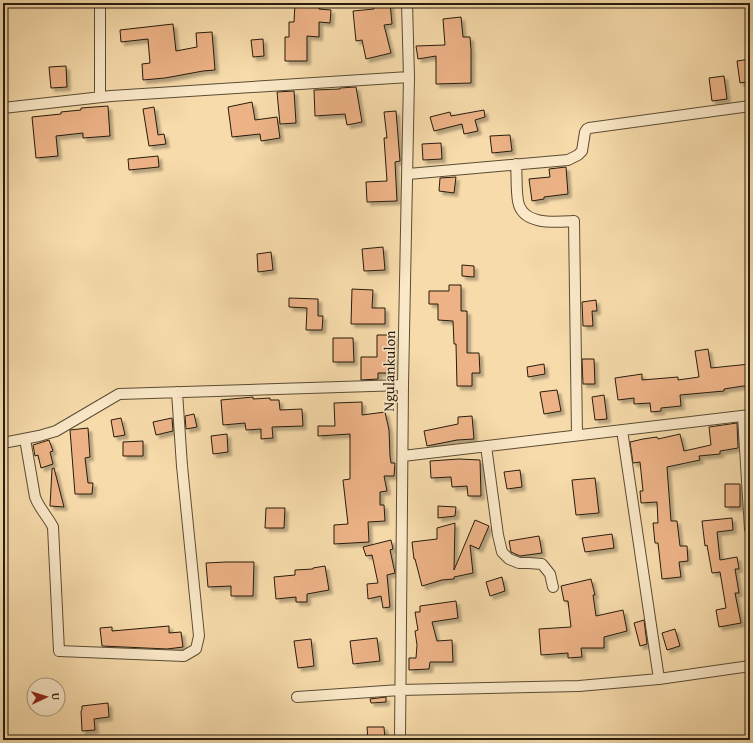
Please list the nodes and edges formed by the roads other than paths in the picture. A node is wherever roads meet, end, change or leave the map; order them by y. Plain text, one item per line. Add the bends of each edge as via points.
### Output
1 (100, 3) edge
2 (407, 3) edge
3 (409, 77) junction
4 (100, 97) junction
5 (750, 106) edge
6 (3, 108) edge
7 (516, 164) junction
8 (408, 174) junction
9 (403, 385) junction
10 (177, 392) junction
11 (747, 416) edge
12 (622, 430) junction
13 (577, 435) junction
14 (25, 439) junction
15 (3, 443) edge
16 (486, 446) junction
17 (403, 456) junction
18 (750, 529) edge
19 (553, 587) dead end
20 (750, 666) edge
21 (659, 679) junction
22 (400, 690) junction
23 (297, 697) dead end
24 (400, 740) edge

1 - 4 street
2 - 3 street, Ngulankulon
3 - 4 street
3 - 8 street, Ngulankulon
4 - 6 street
5 - 7 street via 592,127 585,132 582,152 572,159
7 - 8 street
7 - 13 street via 518,203 523,212 530,218 552,222 574,221
8 - 9 street, Ngulankulon
9 - 10 street
9 - 17 street, Ngulankulon
10 - 14 street via 119,394 56,430
10 - 14 street via 199,636 196,649 184,656 58,651 53,527 35,497
11 - 12 street
11 - 18 street
12 - 13 street
12 - 21 street
13 - 16 street
14 - 15 street
16 - 17 street
16 - 19 street via 502,552 509,559 519,563 542,564 550,574
17 - 22 street, Ngulankulon
20 - 21 street
21 - 22 street via 579,686
22 - 23 street
22 - 24 street, Ngulankulon

